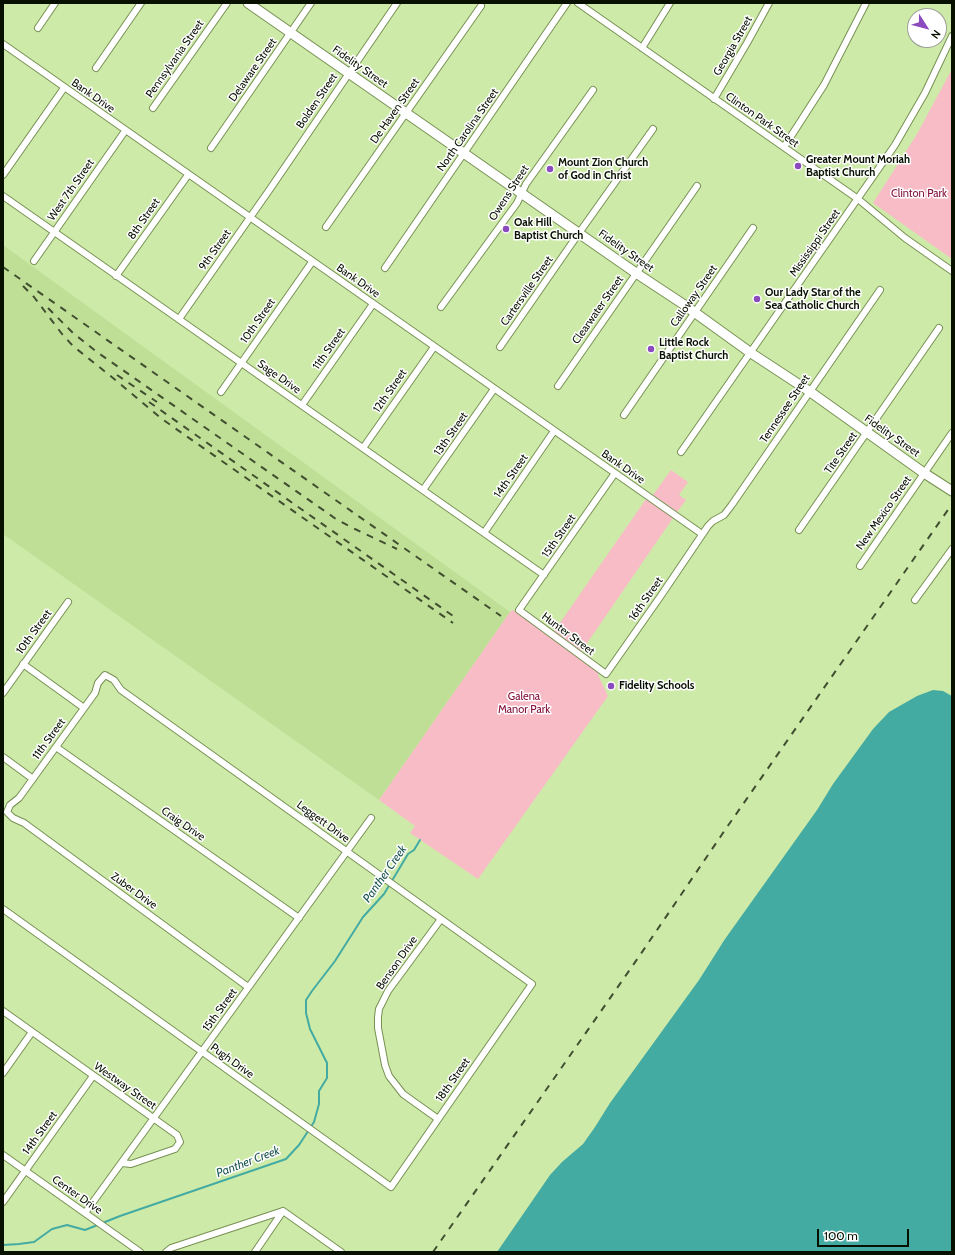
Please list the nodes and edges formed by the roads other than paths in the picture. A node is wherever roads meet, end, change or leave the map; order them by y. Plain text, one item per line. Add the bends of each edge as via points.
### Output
1 (55, 3) edge
2 (141, 3) edge
3 (227, 3) edge
4 (248, 3) edge
5 (311, 3) edge
6 (397, 3) edge
7 (567, 3) edge
8 (578, 3) edge
9 (670, 3) edge
10 (769, 3) edge
11 (866, 3) edge
12 (480, 6) dead end
13 (38, 28) dead end
14 (290, 33) junction
15 (952, 36) edge
16 (3, 45) edge
17 (642, 48) junction
18 (96, 68) dead end
19 (348, 73) junction
20 (64, 88) junction
21 (593, 90) dead end
22 (714, 99) junction
23 (153, 108) dead end
24 (405, 113) junction
25 (653, 129) dead end
26 (125, 131) junction
27 (784, 147) junction
28 (211, 148) dead end
29 (464, 152) junction
30 (188, 174) junction
31 (3, 175) edge
32 (697, 186) dead end
33 (268, 192) joint
34 (522, 194) junction
35 (3, 196) edge
36 (858, 199) junction
37 (250, 218) junction
38 (326, 227) dead end
39 (752, 228) dead end
40 (54, 232) junction
41 (579, 233) junction
42 (34, 261) dead end
43 (312, 262) junction
44 (385, 268) dead end
45 (952, 271) edge
46 (636, 273) junction
47 (116, 276) junction
48 (880, 290) dead end
49 (373, 304) junction
50 (441, 307) dead end
51 (694, 312) junction
52 (179, 319) junction
53 (939, 328) dead end
54 (434, 347) junction
55 (500, 347) dead end
56 (751, 353) junction
57 (241, 363) junction
58 (558, 386) dead end
59 (494, 389) junction
60 (221, 392) dead end
61 (809, 392) junction
62 (302, 405) junction
63 (624, 415) dead end
64 (554, 431) junction
65 (867, 433) junction
66 (952, 433) edge
67 (363, 448) junction
68 (681, 452) dead end
69 (924, 473) junction
70 (615, 474) junction
71 (423, 490) junction
72 (952, 491) edge
73 (799, 530) dead end
74 (484, 533) junction
75 (702, 534) junction
76 (952, 549) edge
77 (860, 566) dead end
78 (544, 575) junction
79 (915, 600) dead end
80 (68, 602) dead end
81 (519, 610) joint
82 (24, 664) junction
83 (606, 674) joint
84 (105, 675) joint
85 (3, 693) edge
86 (84, 708) junction
87 (56, 747) junction
88 (3, 757) edge
89 (33, 779) junction
90 (7, 812) joint
91 (371, 818) dead end
92 (347, 851) junction
93 (3, 909) edge
94 (299, 918) junction
95 (441, 919) junction
96 (532, 984) joint
97 (248, 987) junction
98 (3, 1011) edge
99 (32, 1032) junction
100 (202, 1052) junction
101 (3, 1073) edge
102 (93, 1076) junction
103 (154, 1119) junction
104 (438, 1119) junction
105 (3, 1155) edge
106 (122, 1163) junction
107 (25, 1171) junction
108 (391, 1187) joint
109 (3, 1202) edge
110 (283, 1211) junction
111 (85, 1213) junction
112 (140, 1252) edge
113 (166, 1252) edge
114 (255, 1252) edge
115 (341, 1252) edge

1 - 13 street
2 - 18 street
3 - 23 street, Pennsylvania Street
4 - 14 main road, Fidelity Street
5 - 14 street, Delaware Street
6 - 19 street, Bolden Street
7 - 29 street, North Carolina Street
8 - 17 street, Clinton Park Street
9 - 17 street
10 - 22 street, Georgia Street
11 - 27 street via 824,85
12 - 24 street, De Haven Street
14 - 19 main road, Fidelity Street
14 - 28 street, Delaware Street
15 - 36 street, Mississippi Street via 925,93 899,139
16 - 20 street, Bank Drive
17 - 22 street, Clinton Park Street
19 - 24 main road, Fidelity Street
19 - 33 street, Bolden Street
20 - 26 street, Bank Drive
20 - 31 street
21 - 34 street, Owens Street via 526,184
22 - 27 street, Clinton Park Street
24 - 29 main road, Fidelity Street
24 - 38 street, De Haven Street
25 - 41 street, Cartersville Street
26 - 30 street, Bank Drive
26 - 40 street, West 7th Street
27 - 36 street, Clinton Park Street
29 - 34 main road, Fidelity Street
29 - 44 street, North Carolina Street
30 - 37 street, Bank Drive
30 - 47 street, 8th Street
32 - 46 street, Clearwater Street
33 - 37 street, 9th Street
34 - 41 main road, Fidelity Street
34 - 50 street, Owens Street
35 - 40 street, Sage Drive
36 - 45 street, Clinton Park Street via 905,238
36 - 56 street, Mississippi Street
37 - 43 street, Bank Drive
37 - 52 street, 9th Street
39 - 51 street, Calloway Street
40 - 42 street, West 7th Street
40 - 47 street, Sage Drive
41 - 46 main road, Fidelity Street
41 - 55 street, Cartersville Street
43 - 49 street, Bank Drive
43 - 57 street, 10th Street
46 - 51 main road, Fidelity Street
46 - 58 street, Clearwater Street
47 - 52 street, Sage Drive
48 - 61 street, Tennessee Street
49 - 54 street, Bank Drive
49 - 62 street, 11th Street
51 - 56 main road, Fidelity Street
51 - 63 street, Calloway Street
52 - 57 street, Sage Drive
53 - 65 street, Tite Street
54 - 59 street, Bank Drive
54 - 67 street, 12th Street
56 - 61 main road, Fidelity Street
56 - 68 street, Mississippi Street
57 - 60 street, 10th Street
57 - 62 street, Sage Drive
59 - 64 street, Bank Drive
59 - 71 street, 13th Street
61 - 65 main road, Fidelity Street
61 - 75 street, Tennessee Street via 731,506
62 - 67 street, Sage Drive
64 - 70 street, Bank Drive
64 - 74 street, 14th Street
65 - 69 main road, Fidelity Street
65 - 73 street, Tite Street
66 - 69 street, New Mexico Street
67 - 71 street, Sage Drive
69 - 72 main road, Fidelity Street
69 - 77 street, New Mexico Street
70 - 75 street, Bank Drive
70 - 78 street, 15th Street
71 - 74 street, Sage Drive
74 - 78 street, Sage Drive
75 - 83 street, 16th Street
76 - 79 street
78 - 81 street, 15th Street
80 - 82 street, 10th Street
81 - 83 street, Hunter Street
82 - 85 street, 10th Street
82 - 86 street
84 - 86 street, 11th Street
84 - 92 street, Leggett Drive via 114,680 121,690
86 - 87 street, 11th Street
87 - 89 street, 11th Street
87 - 94 street, Craig Drive
88 - 89 street
89 - 90 street, 11th Street
90 - 97 street, Zuber Drive
91 - 92 street, 15th Street
92 - 94 street, 15th Street
92 - 95 street, Leggett Drive
93 - 100 street, Pugh Drive
94 - 97 street, 15th Street
95 - 96 street, Leggett Drive
95 - 104 street, Benson Drive via 388,991 378,1017 378,1028 389,1076 402,1094
96 - 104 street, 18th Street
97 - 100 street, 15th Street
98 - 99 street, Westway Street
99 - 101 street
99 - 102 street, Westway Street
100 - 103 street, 15th Street
100 - 108 street, Pugh Drive
102 - 103 street, Westway Street
102 - 107 street, 14th Street
103 - 106 street, 15th Street
103 - 106 street, Westway Street via 177,1135 180,1142 175,1149 131,1164
104 - 108 street, 18th Street
105 - 107 street, Center Drive
106 - 111 street, 15th Street
107 - 109 street, 14th Street
107 - 111 street, Center Drive
110 - 113 street via 171,1248
110 - 114 street
110 - 115 street
111 - 112 street, Center Drive

